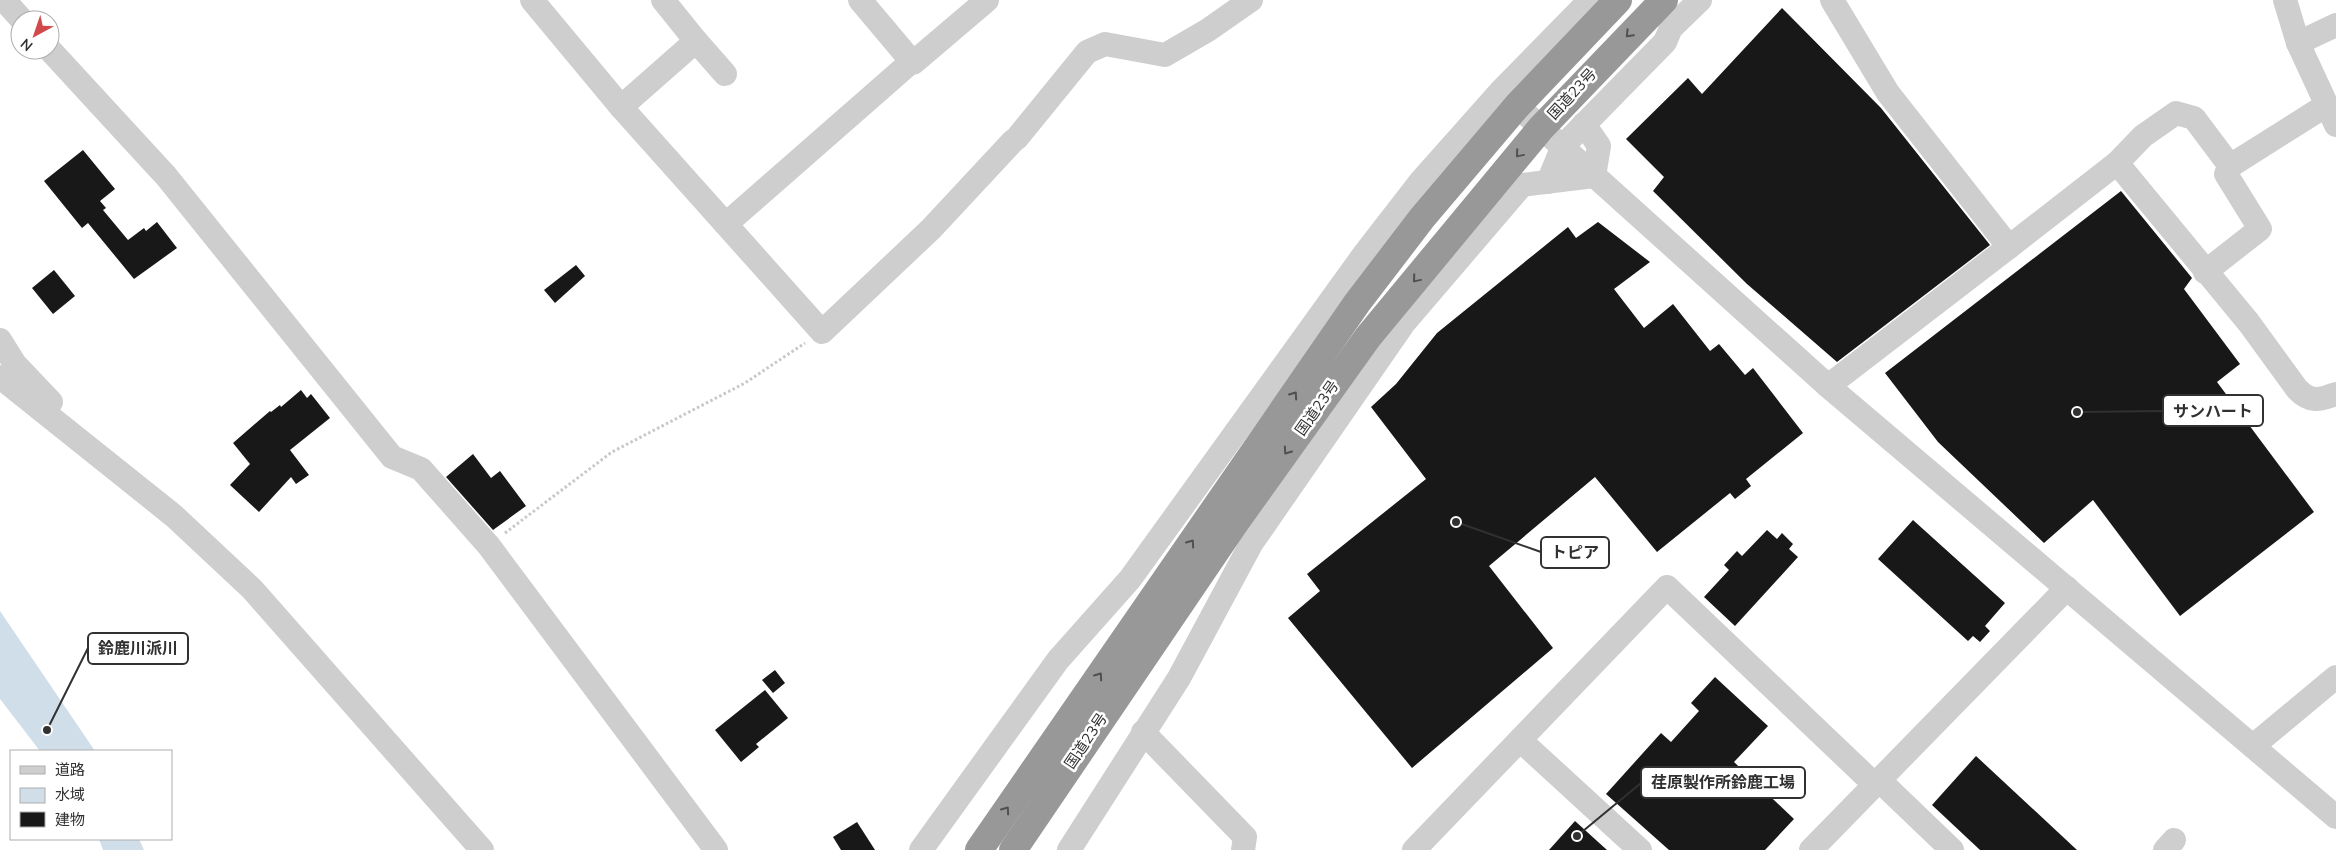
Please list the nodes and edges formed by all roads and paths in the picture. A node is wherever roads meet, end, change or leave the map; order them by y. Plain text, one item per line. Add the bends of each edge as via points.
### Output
1 (4, 0) edge
2 (532, 0) edge
3 (663, 0) edge
4 (860, 0) edge
5 (987, 0) edge
6 (1252, 0) edge
7 (1590, 0) edge
8 (1618, 0) edge
9 (1700, 0) edge
10 (1832, 0) edge
11 (2285, 0) edge
12 (13, 10) edge
13 (1663, 13) edge
14 (2336, 25) edge
15 (696, 41) junction
16 (2298, 43) junction
17 (59, 60) edge
18 (912, 62) junction
19 (725, 74) dead end
20 (1517, 106) junction
21 (621, 107) junction
22 (2331, 115) edge
23 (1584, 124) junction
24 (1541, 128) junction
25 (1563, 146) junction
26 (2117, 163) junction
27 (2230, 166) junction
28 (1594, 176) junction
29 (1548, 182) junction
30 (726, 224) junction
31 (2009, 247) junction
32 (2206, 272) junction
33 (822, 332) junction
34 (0, 340) edge
35 (0, 377) edge
36 (1828, 386) junction
37 (2336, 394) edge
38 (60, 424) junction
39 (489, 546) junction
40 (2067, 588) junction
41 (2336, 677) edge
42 (1143, 732) junction
43 (1520, 740) junction
44 (2253, 746) junction
45 (1877, 782) junction
46 (2336, 817) edge
47 (482, 850) edge
48 (716, 850) edge
49 (921, 850) edge
50 (979, 850) edge
51 (1013, 850) edge
52 (1069, 850) edge
53 (1244, 850) edge
54 (1414, 850) edge
55 (1640, 850) edge
56 (1811, 850) edge
57 (1952, 850) edge

1 - 12 street
2 - 21 street
3 - 15 street
4 - 18 street
5 - 18 street
6 - 33 street via 1165,55 1105,44 1087,52 1018,138 931,229
7 - 49 street via 1500,92 1409,196 1130,580 1058,660
8 - 20 highway, 国道23号
9 - 13 street
10 - 31 street via 1888,93
11 - 16 street
13 - 23 street via 1665,42
13 -> 24 highway, 国道23号
14 - 16 street
15 - 19 street
15 - 21 street
16 - 22 street
17 - 39 street via 166,176 392,457 421,469
18 - 30 street
20 - 24 street
50 -> 20 highway, 国道23号 via 1357,303 1422,218
21 - 30 street
22 - 27 street
23 - 25 street
23 - 28 street via 1599,146
24 - 25 street
24 -> 51 highway, 国道23号 via 1368,337 1237,520
25 - 28 street
25 - 29 street
26 - 27 street via 2142,136 2176,113 2194,118
26 - 31 street
26 - 32 street
27 - 32 street via 2226,174 2260,229
28 - 29 street
28 - 36 street
29 - 42 street via 1522,185 1404,323 1251,544 1179,678
30 - 33 street
31 - 36 street
32 - 37 street via 2305,398 2318,401
33 - 39 path via 745,383 612,452
34 - 38 street via 15,364 51,400
35 - 38 street
36 - 40 street
38 - 47 street via 174,516 252,589
39 - 48 street
40 - 44 street
40 - 45 street
41 - 44 street
42 - 52 street
42 - 53 street via 1245,837
43 - 45 street via 1667,587
43 - 54 street
43 - 55 street
44 - 46 street
45 - 56 street
45 - 57 street

